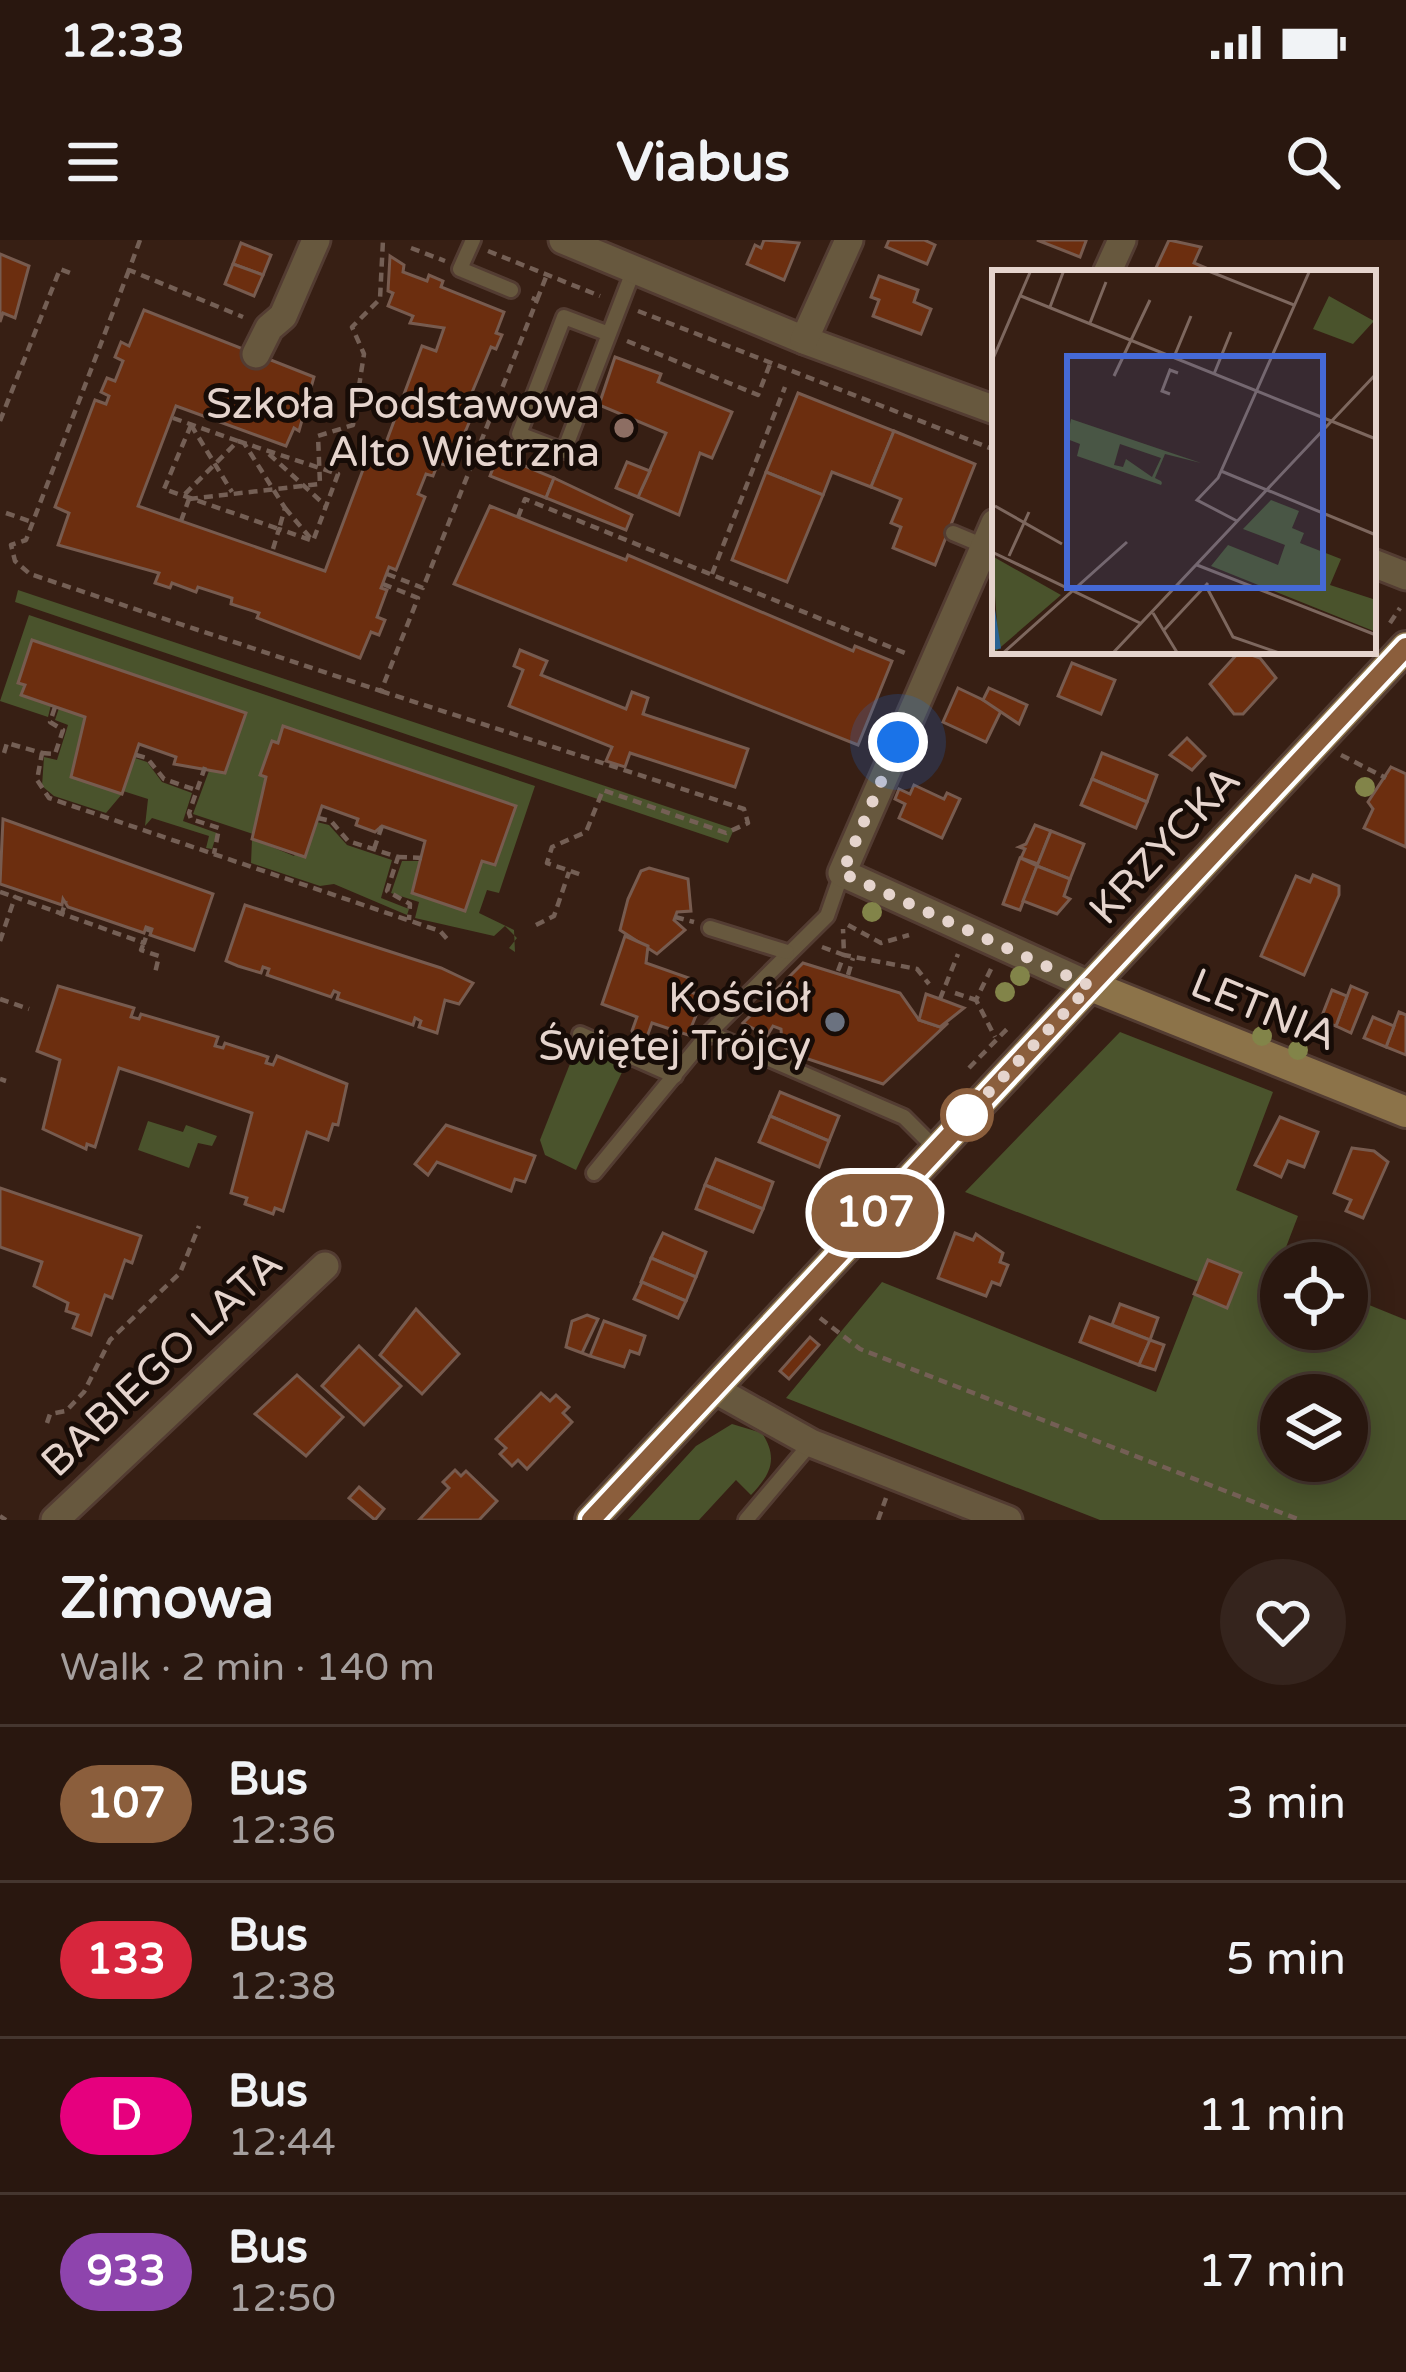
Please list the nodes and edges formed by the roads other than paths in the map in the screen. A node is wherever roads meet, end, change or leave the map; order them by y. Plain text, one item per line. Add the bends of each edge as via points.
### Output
1 (316, 240) edge
2 (849, 240) edge
3 (1122, 240) edge
4 (472, 242) edge
5 (579, 243) edge
6 (634, 269) junction
7 (1108, 270) edge
8 (511, 290) road end
9 (609, 334) junction
10 (804, 340) junction
11 (256, 354) dead end
12 (992, 409) edge
13 (953, 533) dead end
14 (990, 534) edge
15 (1376, 563) edge
16 (1406, 576) edge
17 (1406, 647) edge
18 (842, 873) junction
19 (710, 928) dead end
20 (787, 952) junction
21 (1090, 986) junction
22 (580, 1034) dead end
23 (710, 1034) junction
24 (675, 1076) junction
25 (1406, 1112) edge
26 (935, 1148) junction
27 (594, 1173) dead end
28 (326, 1266) dead end
29 (714, 1389) junction
30 (812, 1443) junction
31 (763, 1513) edge
32 (55, 1520) edge
33 (591, 1520) edge
34 (746, 1520) edge
35 (1008, 1520) edge

1 - 11 street via 283,316
2 - 10 street
3 - 7 street
4 - 8 lane via 461,267
5 - 6 street
6 - 9 lane
6 - 10 street
9 - 9 lane via 564,317 519,434 564,451
10 - 12 street
13 - 14 lane
14 - 18 street
15 - 16 street
17 - 21 street, KRZYCKA
18 - 20 lane via 826,916
18 - 21 street
19 - 20 lane
20 - 23 lane
21 - 25 street, LETNIA
21 - 26 street, KRZYCKA
22 - 24 lane
23 - 24 lane
23 - 26 lane via 904,1117
24 - 27 lane
26 - 29 street, KRZYCKA
28 - 32 street, BABIEGO LATA
29 - 30 street
29 - 33 street, KRZYCKA
30 - 31 lane
30 - 35 street
31 - 34 lane

